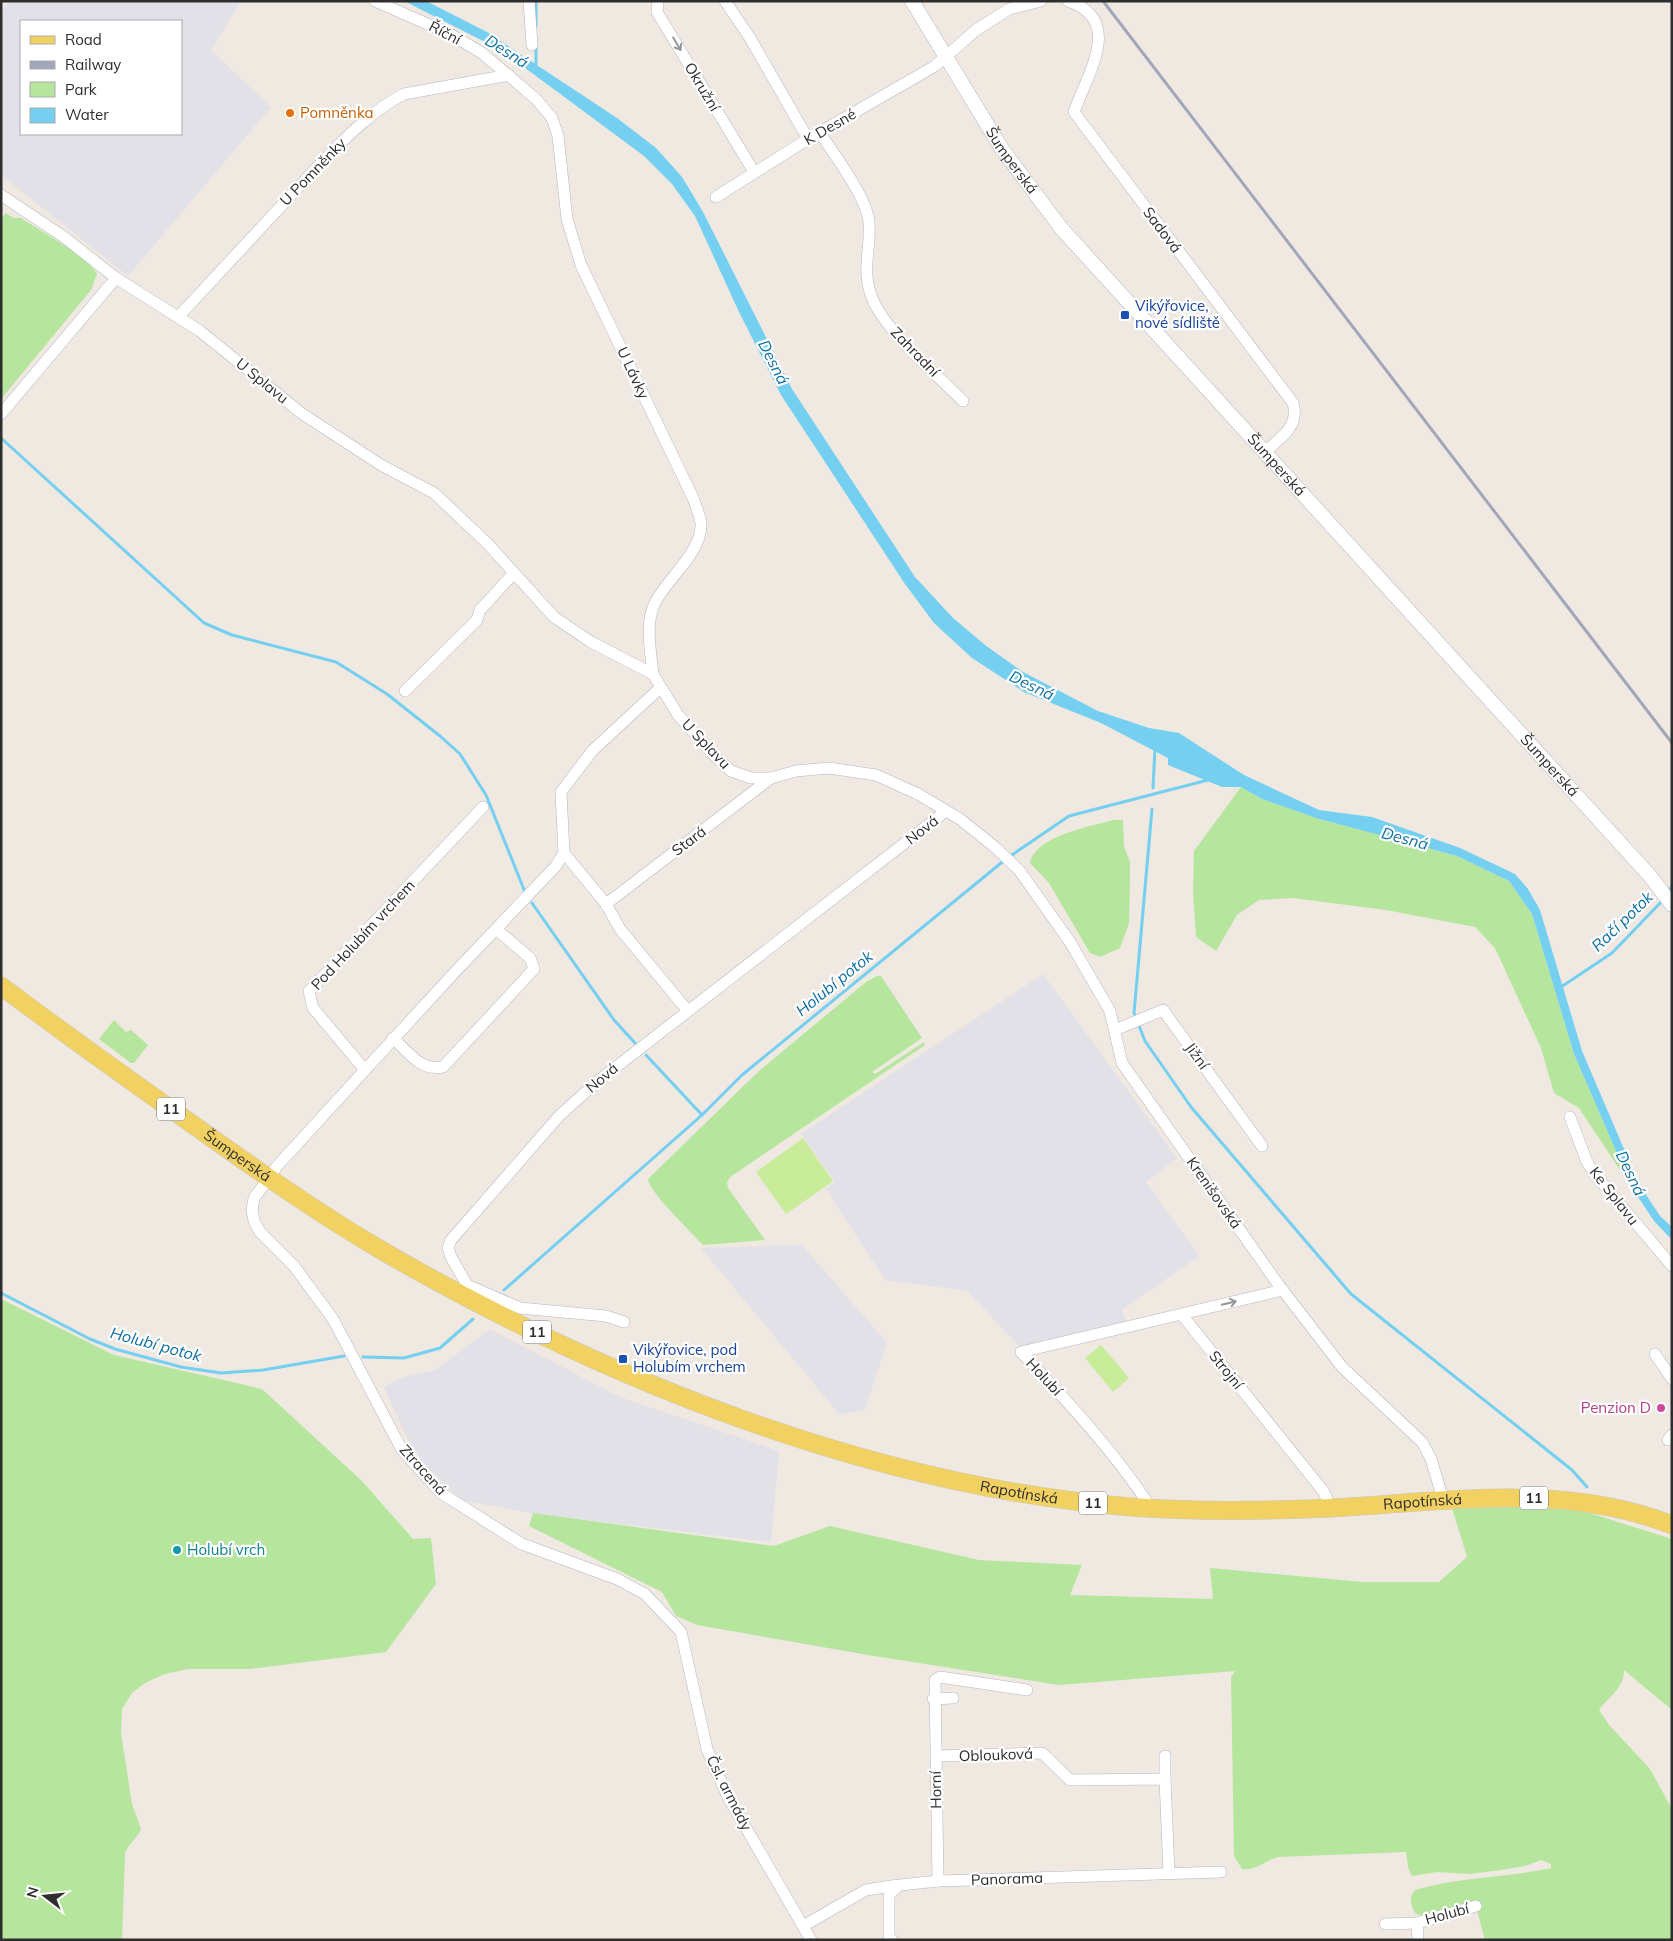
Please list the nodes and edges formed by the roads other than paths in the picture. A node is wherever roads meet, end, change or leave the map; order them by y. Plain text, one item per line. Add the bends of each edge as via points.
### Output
1 (375, 1) edge
2 (529, 1) edge
3 (658, 1) edge
4 (726, 1) edge
5 (912, 1) edge
6 (1042, 1) edge
7 (1068, 1) edge
8 (532, 45) dead end
9 (945, 58) junction
10 (509, 76) junction
11 (820, 133) junction
12 (808, 139) junction
13 (754, 172) junction
14 (1, 195) edge
15 (716, 197) dead end
16 (116, 278) junction
17 (179, 316) junction
18 (963, 401) dead end
19 (1, 414) edge
20 (1264, 452) junction
21 (514, 573) junction
22 (653, 674) junction
23 (660, 688) junction
24 (405, 691) dead end
25 (772, 778) junction
26 (483, 807) dead end
27 (946, 811) junction
28 (564, 853) junction
29 (1014, 866) joint
30 (1668, 899) edge
31 (606, 904) junction
32 (496, 929) junction
33 (1, 986) edge
34 (687, 1010) junction
35 (1114, 1030) junction
36 (393, 1038) junction
37 (365, 1070) junction
38 (1570, 1117) dead end
39 (1262, 1146) dead end
40 (267, 1178) junction
41 (1672, 1266) edge
42 (1283, 1290) junction
43 (485, 1307) joint
44 (1182, 1315) junction
45 (624, 1322) dead end
46 (1655, 1354) dead end
47 (1672, 1379) edge
48 (1443, 1500) junction
49 (1151, 1508) junction
50 (1330, 1508) junction
51 (1672, 1525) edge
52 (681, 1632) joint
53 (1027, 1690) dead end
54 (953, 1698) dead end
55 (933, 1699) junction
56 (936, 1756) junction
57 (1165, 1756) dead end
58 (1165, 1778) junction
59 (1221, 1872) dead end
60 (1169, 1874) junction
61 (938, 1881) junction
62 (898, 1886) junction
63 (1476, 1906) dead end
64 (1417, 1923) junction
65 (1385, 1924) dead end
66 (802, 1926) junction
67 (811, 1940) edge
68 (892, 1940) edge
69 (1418, 1940) edge

1 - 10 street, Říční via 450,34 482,53
2 - 8 street
3 -> 13 street, Okružní via 657,12
4 - 12 street
5 - 9 street, Šumperská
6 - 9 street via 1009,9 976,30
7 - 20 street, Sadová via 1088,10 1097,23 1099,37 1097,53 1074,112 1293,403 1290,428
9 - 11 street, K Desné
9 - 20 street, Šumperská via 1002,149 1042,205
10 - 17 street, U Pomněnky via 404,94 389,102 328,155
10 - 22 street, U Lávky via 552,118 558,136 567,219 581,265 694,500 701,526 686,560 654,605 650,638
11 - 12 street, K Desné
11 - 18 street, Zahradní via 865,204 870,221 865,270 872,299 893,330
12 - 13 street, K Desné
13 - 15 street, K Desné
14 - 16 street, U Splavu via 64,237
16 - 17 street, U Splavu
16 - 19 street
17 - 21 street, U Splavu via 301,413 381,466 434,493 487,542
20 - 30 street, Šumperská
21 - 22 street, U Splavu via 554,617 591,642
21 - 24 street via 480,610 476,620
22 - 23 street, U Splavu
23 - 25 street, U Splavu via 678,715 731,771 751,778
23 - 28 street via 592,750 561,792
25 - 27 street, U Splavu via 796,771 829,768 876,775
25 - 31 street, Stará
26 - 37 street, Pod Holubím vrchem via 309,991 312,1008
27 - 29 street, U Splavu via 996,848
27 - 34 street, Nová
28 - 31 street
28 - 32 street via 555,867
29 - 35 street, Krenišovská via 1070,942 1110,1011
31 - 34 street via 620,929
32 - 36 street
32 - 36 street via 530,958 534,969 443,1067 422,1066
33 - 40 main road, Šumperská / 11
34 - 45 street, Nová via 560,1115 455,1234 448,1248 468,1285 513,1307 606,1316
35 - 39 street, Jižní via 1163,1010
35 - 42 street, Krenišovská via 1122,1063
36 - 37 street
37 - 40 street
38 - 41 street, Ke Splavu via 1587,1162 1597,1177
40 - 43 main road, Šumperská / 11 via 380,1249
40 - 52 street, Ztracená via 252,1203 258,1229 309,1285 333,1319 402,1450 440,1493 522,1544 645,1594
44 -> 42 street
42 - 48 street, Krenišovská via 1342,1367 1422,1442 1432,1459
43 - 49 main road, Rapotínská / 11 via 658,1387 860,1456 997,1490
44 - 49 street, Holubí via 1021,1352 1130,1477
44 - 50 street, Strojní via 1324,1492
46 - 47 street
48 - 50 main road, Rapotínská / 11
48 - 51 main road, Rapotínská / 11 via 1531,1498 1573,1501 1624,1510
49 - 50 main road, Rapotínská / 11
52 - 66 street, Čsl. armády via 707,1749 728,1797
53 - 55 street, Horní via 940,1678 934,1680
54 - 55 street
55 - 56 street, Horní
56 - 58 street, Oblouková via 1042,1753 1070,1780
56 - 61 street, Horní
57 - 58 street
58 - 60 street
59 - 60 street, Panorama
60 - 61 street, Panorama
61 - 62 street, Panorama
62 - 66 street, Panorama via 866,1890
62 - 68 street via 889,1895 889,1936
63 - 64 street, Holubí
64 - 65 street, Holubí
64 - 69 street
66 - 67 street, Čsl. armády

